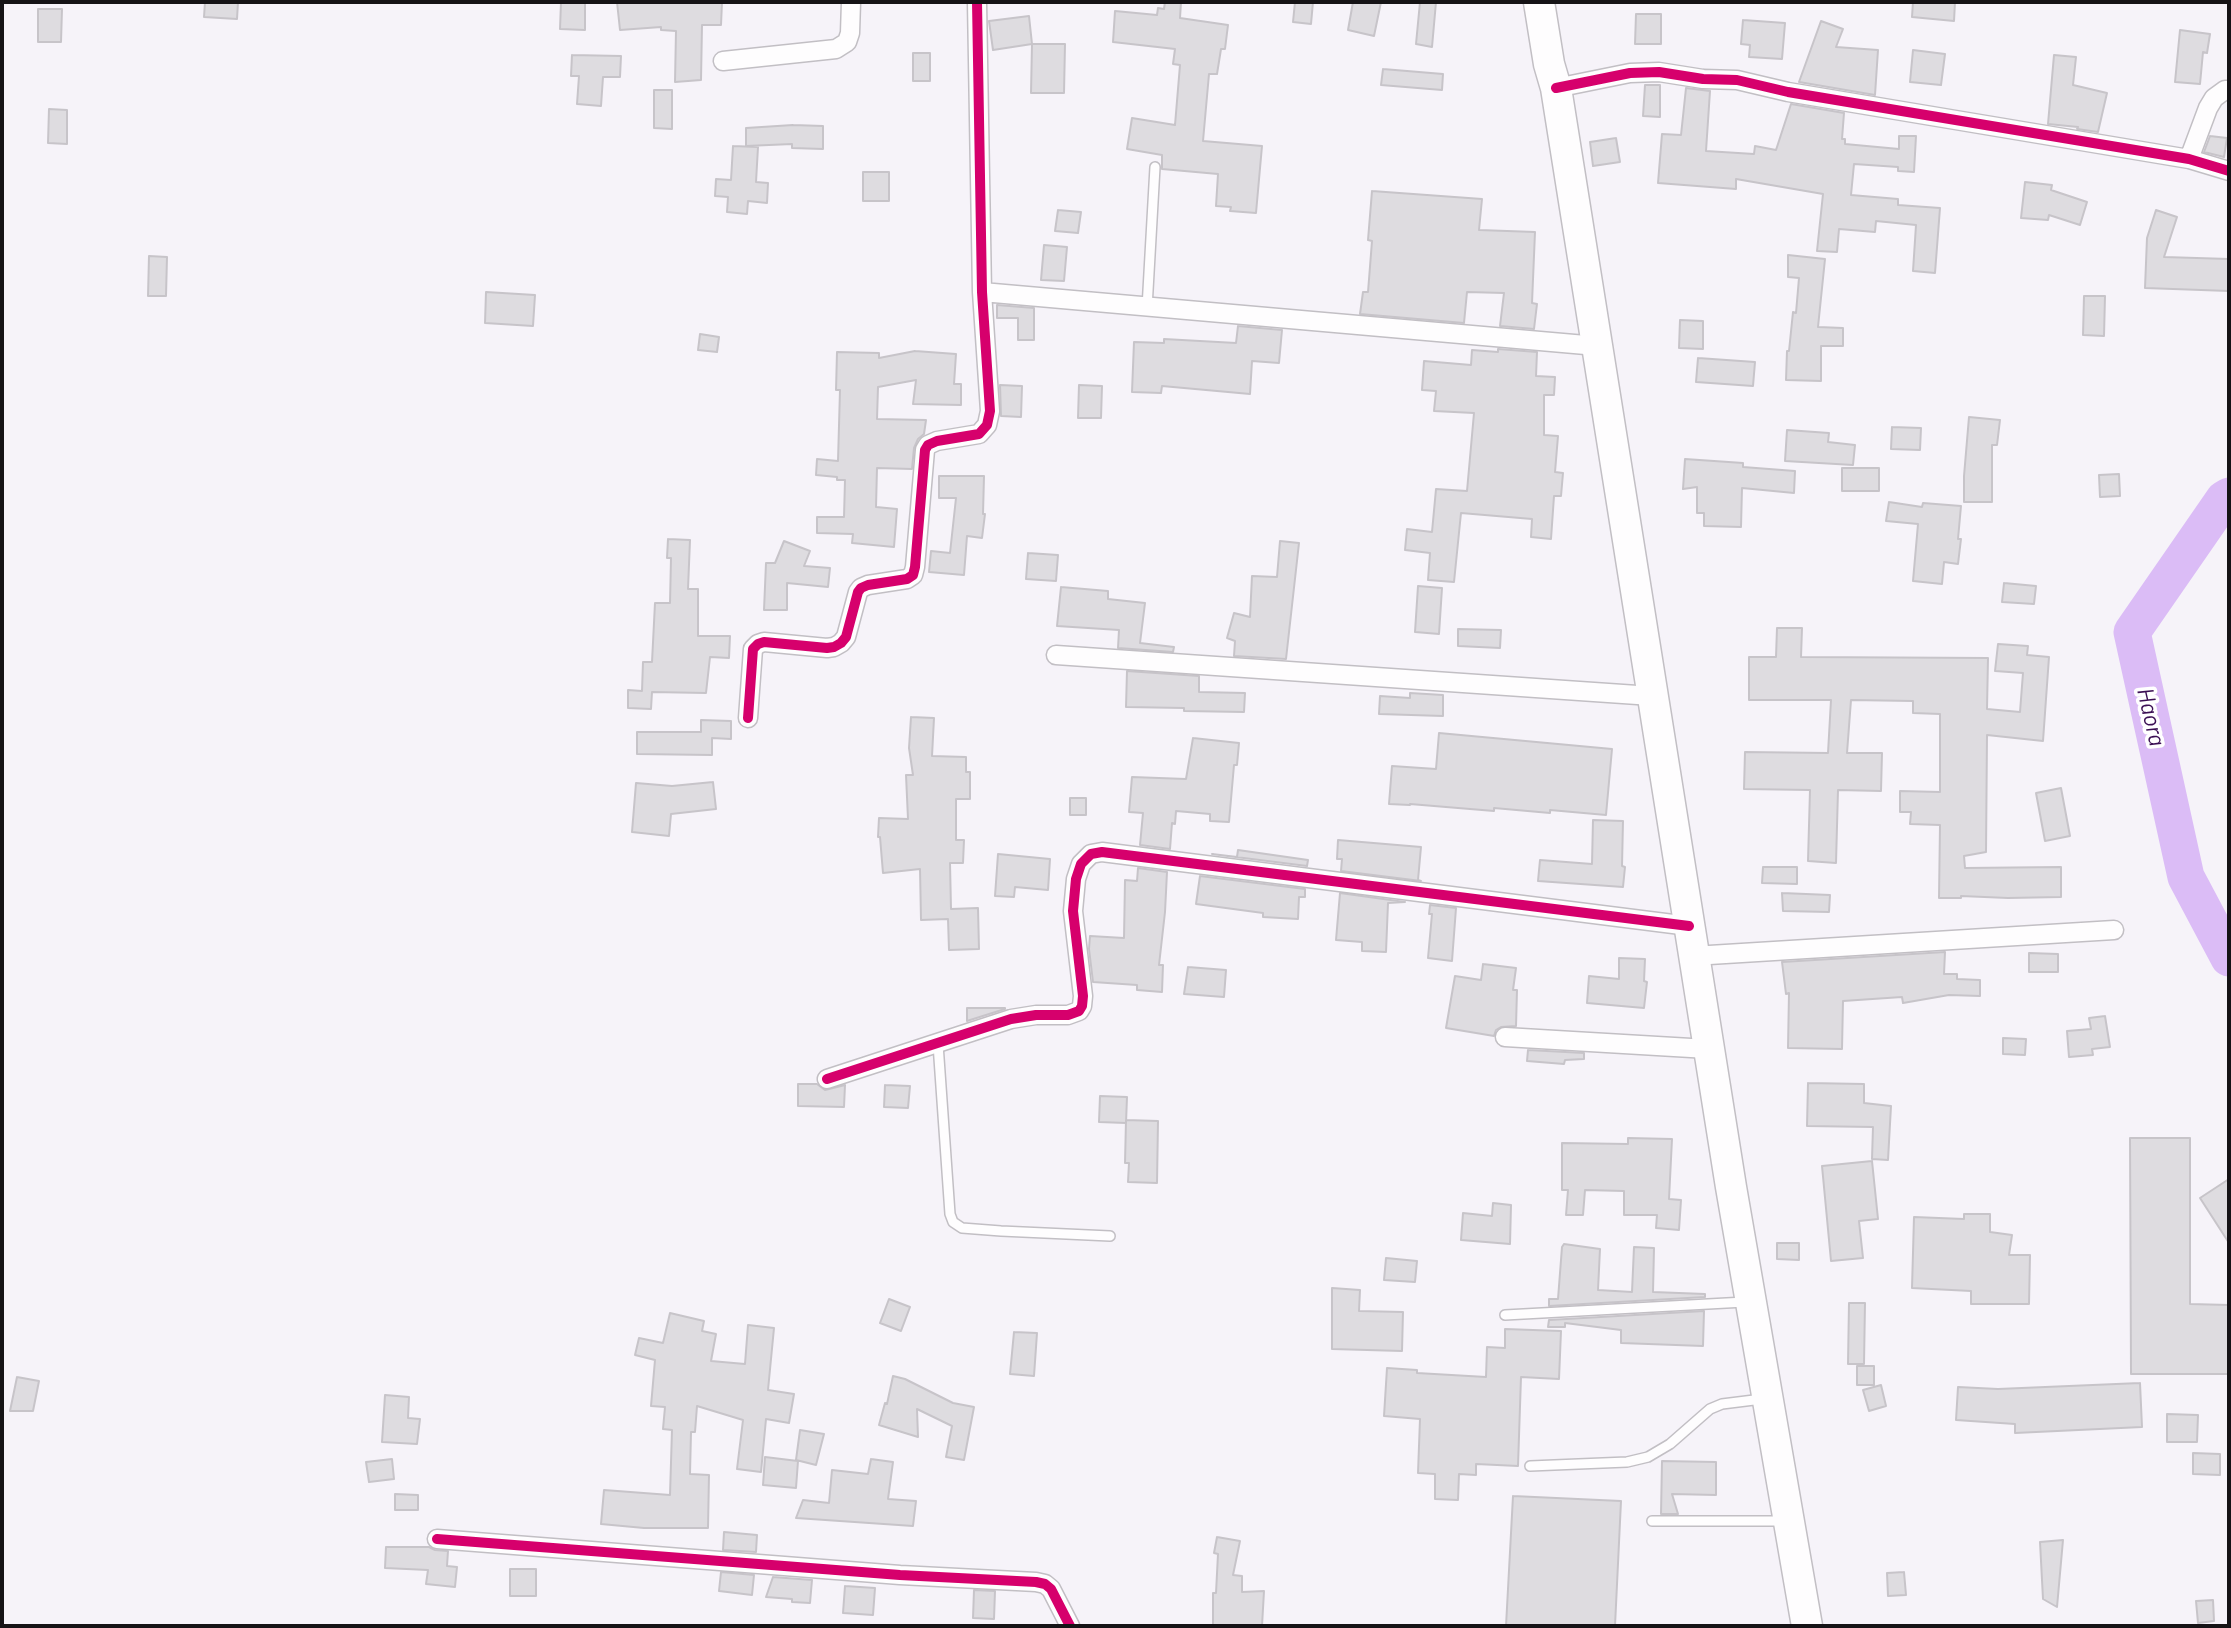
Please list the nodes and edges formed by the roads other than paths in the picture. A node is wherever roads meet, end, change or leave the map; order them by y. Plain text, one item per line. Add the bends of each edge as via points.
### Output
1 (851, 2) edge
2 (977, 2) edge
3 (1539, 2) edge
4 (723, 61) dead end
5 (1556, 88) junction
6 (2229, 90) edge
7 (2189, 159) junction
8 (1156, 167) dead end
9 (2229, 170) edge
10 (982, 292) junction
11 (1147, 308) junction
12 (1597, 346) junction
13 (1056, 654) dead end
14 (1651, 696) junction
15 (748, 718) dead end
16 (1689, 926) junction
17 (2114, 930) dead end
18 (1693, 956) junction
19 (1505, 1037) dead end
20 (938, 1044) junction
21 (1709, 1049) junction
22 (827, 1079) dead end
23 (1110, 1236) dead end
24 (1751, 1302) junction
25 (1505, 1315) dead end
26 (1768, 1398) junction
27 (1530, 1466) dead end
28 (1652, 1521) dead end
29 (1789, 1521) junction
30 (437, 1539) dead end
31 (1070, 1626) edge
32 (1807, 1626) edge

1 - 4 street via 850,33 842,46
2 - 10 street
3 - 5 main road
5 - 7 street via 1630,72 1737,80
5 - 12 main road
6 - 7 street via 2214,98 2208,108
7 - 9 street
8 - 11 lane
10 - 11 street
10 - 15 street via 990,411 987,425 979,434 937,441 925,450 913,576 861,588 846,636 834,647 758,644 753,649
11 - 12 street
12 - 14 main road
13 - 14 street
14 - 16 main road
16 - 18 main road
16 - 20 street via 1102,852 1081,863 1076,879 1073,911 1083,996 1079,1011 1023,1016
17 - 18 street
18 - 21 main road
19 - 21 street
20 - 22 street
20 - 23 lane via 953,1222 962,1228
21 - 24 main road
24 - 25 lane
24 - 26 main road
26 - 27 lane via 1710,1409 1671,1444 1648,1457
26 - 29 main road
28 - 29 lane
29 - 32 main road
30 - 31 street via 1036,1582 1051,1589

